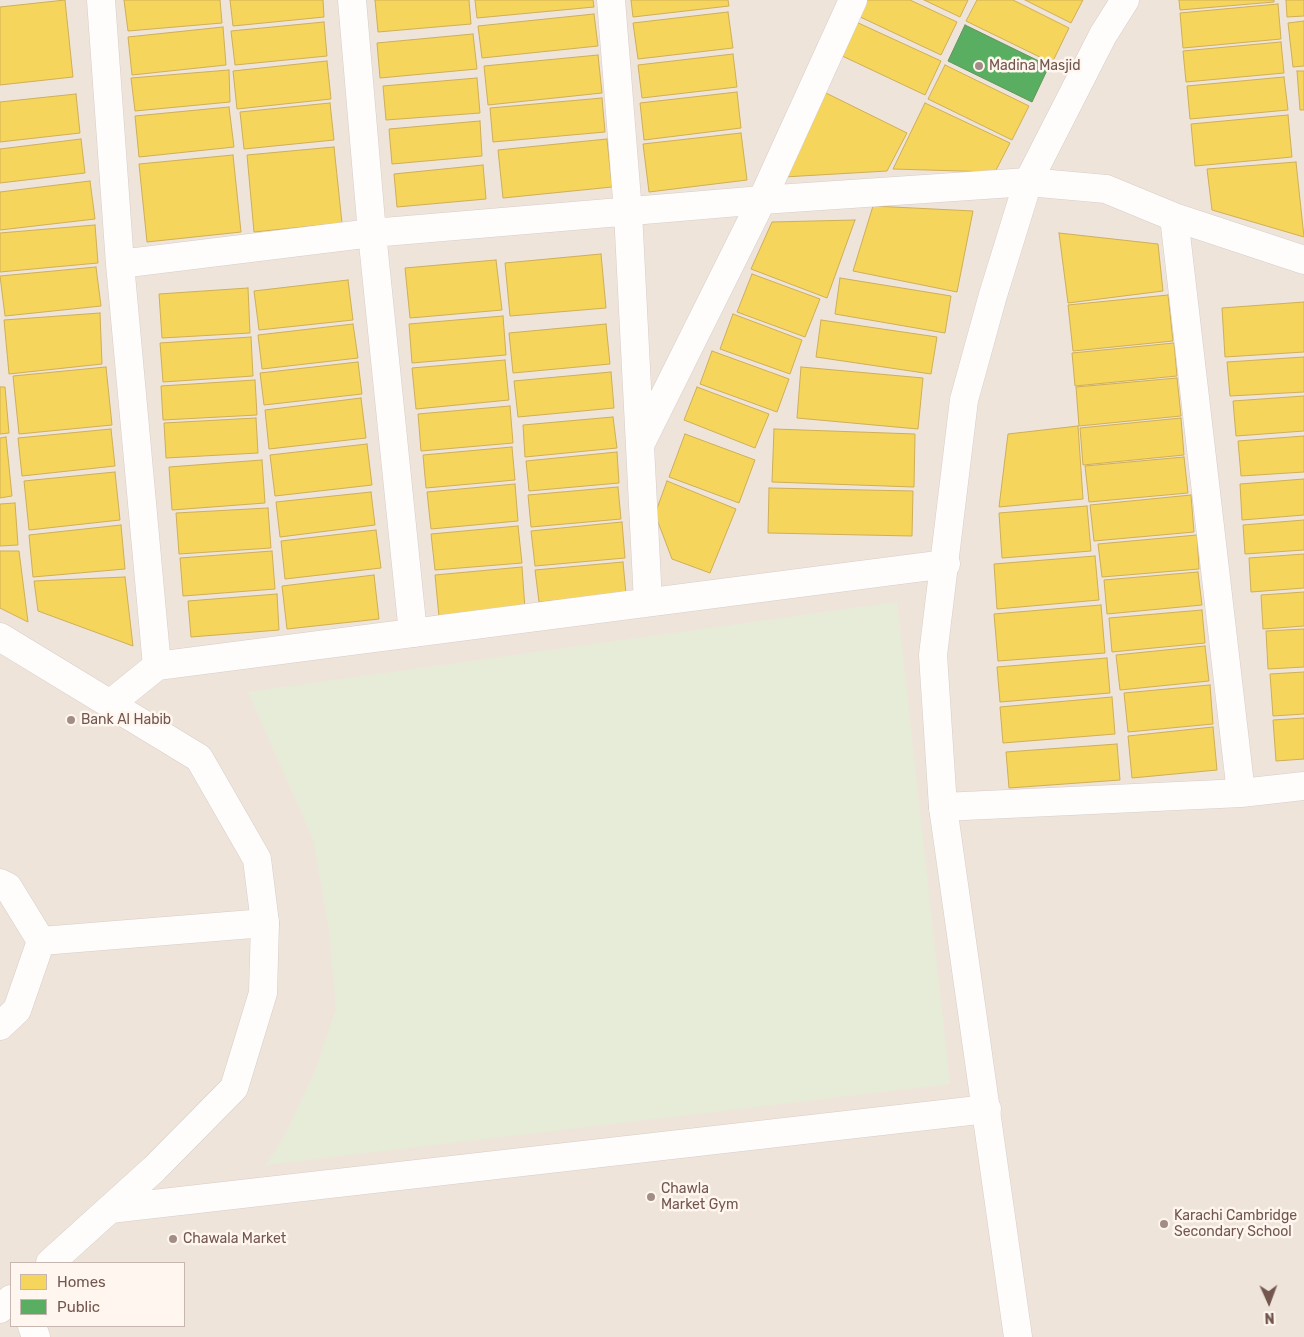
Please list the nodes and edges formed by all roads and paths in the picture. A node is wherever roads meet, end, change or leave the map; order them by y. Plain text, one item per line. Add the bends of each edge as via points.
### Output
1 (101, 0) edge
2 (352, 0) edge
3 (611, 0) edge
4 (853, 0) edge
5 (1125, 0) edge
6 (1028, 182) junction
7 (762, 200) junction
8 (628, 212) junction
9 (1174, 216) junction
10 (372, 233) junction
11 (1304, 260) edge
12 (120, 264) junction
13 (640, 446) junction
14 (946, 564) junction
15 (648, 602) junction
16 (413, 633) junction
17 (0, 637) edge
18 (157, 666) junction
19 (110, 704) junction
20 (1304, 786) edge
21 (1241, 793) junction
22 (943, 806) junction
23 (0, 882) edge
24 (265, 923) junction
25 (41, 941) junction
26 (0, 1026) edge
27 (987, 1110) junction
28 (110, 1209) junction
29 (51, 1262) edge
30 (10, 1300) edge
31 (0, 1309) edge
32 (1018, 1337) edge

1 - 12 street
2 - 10 street
3 - 8 street
4 - 7 street
5 - 6 street via 1103,35
6 - 7 street
6 - 9 street via 1106,189
6 - 14 street via 992,295 964,400
7 - 8 street
7 - 13 street
8 - 10 street
8 - 13 street
9 - 11 street
9 - 21 street
10 - 12 street
10 - 16 street
12 - 18 street
13 - 15 street
14 - 15 street
14 - 22 street via 933,655
15 - 16 street
16 - 18 street
17 - 19 street
18 - 19 street
19 - 24 street via 199,758 257,860
20 - 21 street
21 - 22 street
22 - 27 street
23 - 25 street via 8,888
24 - 25 street
24 - 28 street via 263,993 234,1088
25 - 26 street via 17,1010
27 - 28 street
27 - 32 street
28 - 29 street
30 - 31 street

